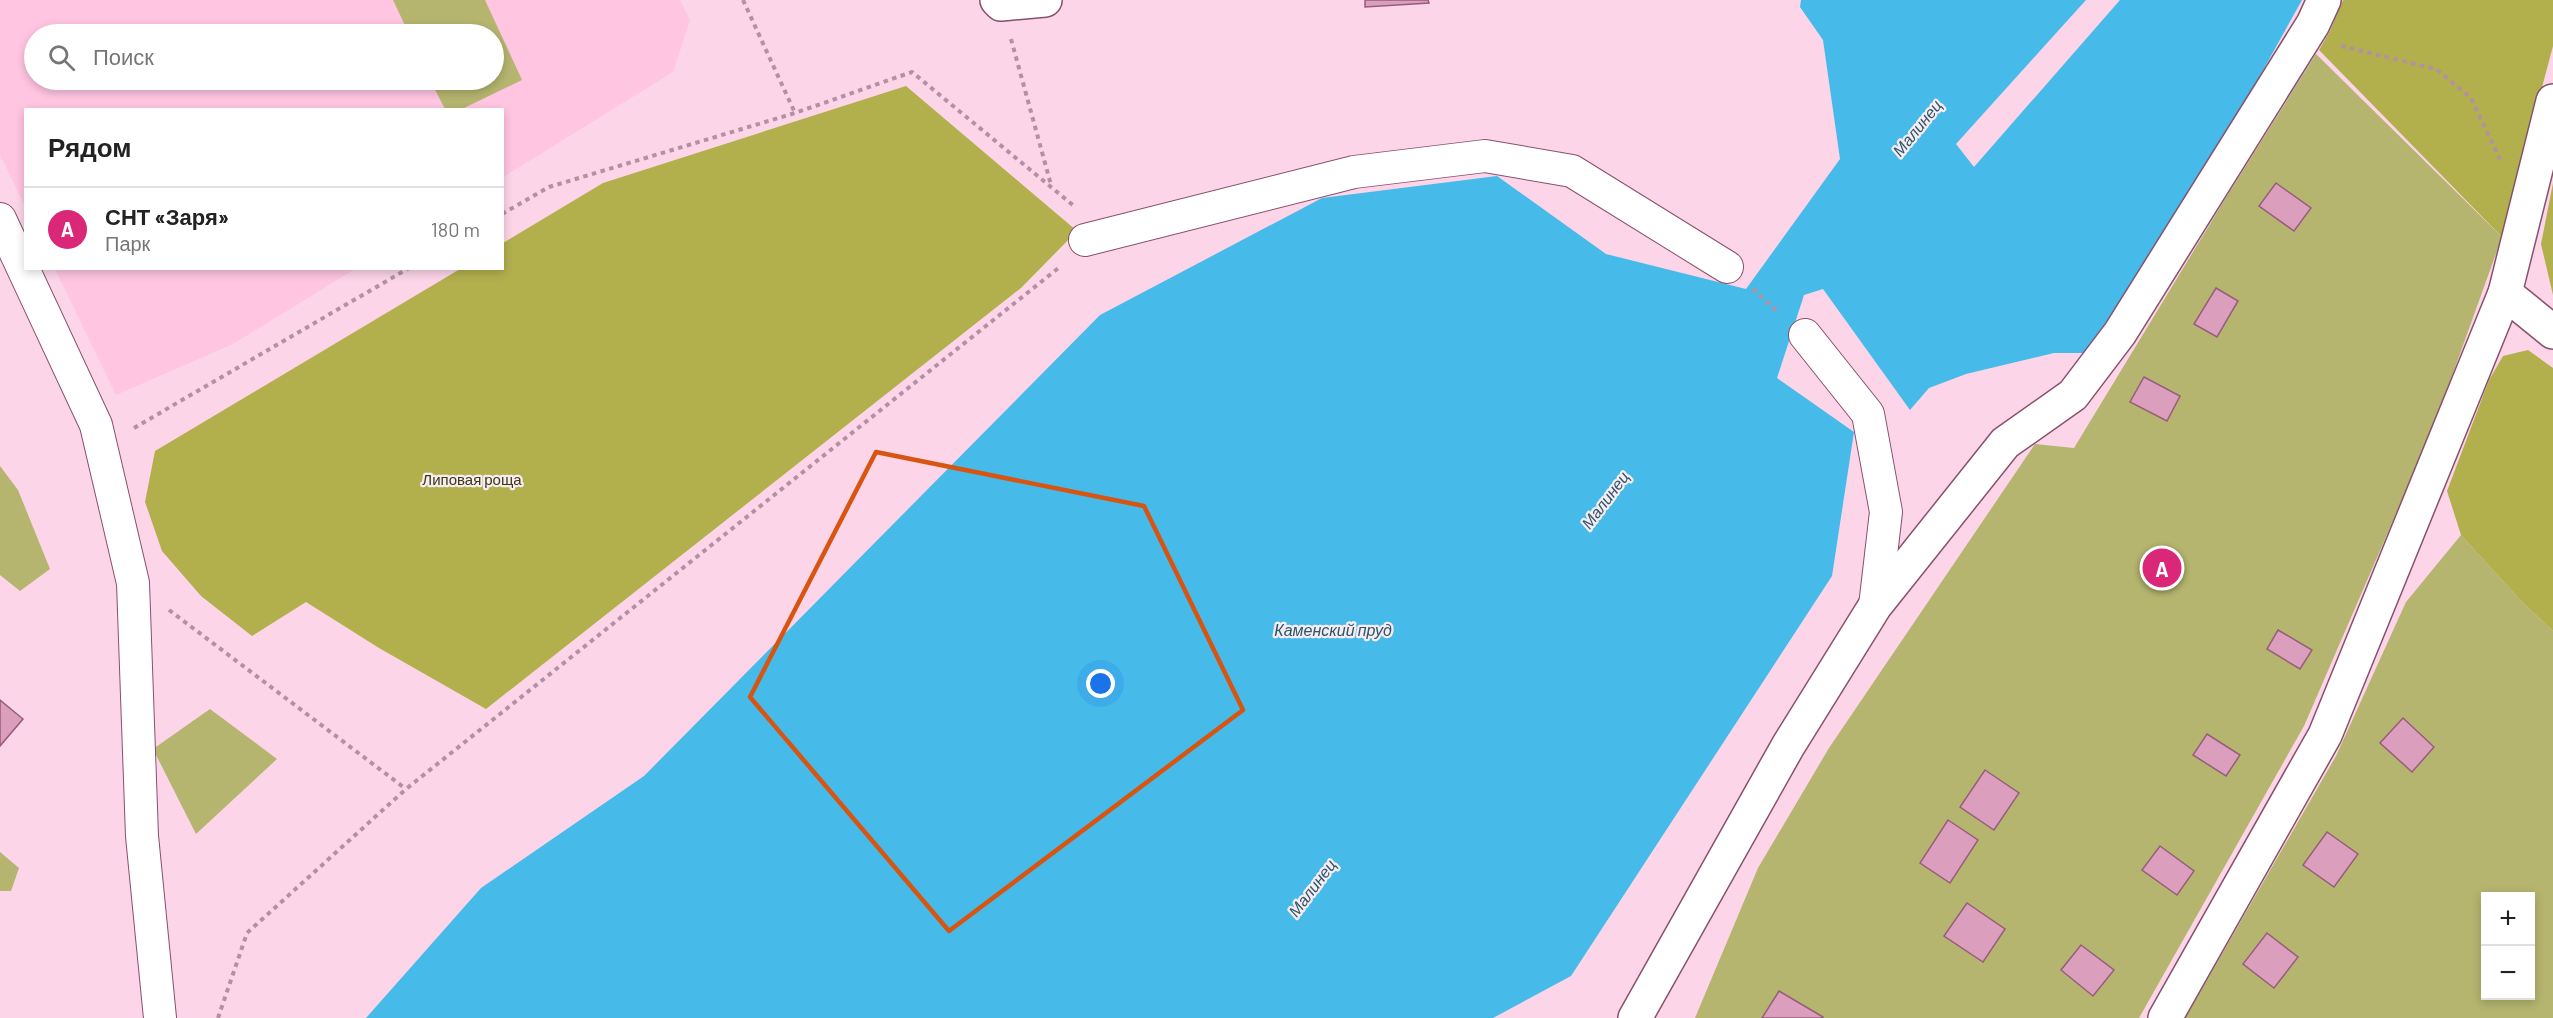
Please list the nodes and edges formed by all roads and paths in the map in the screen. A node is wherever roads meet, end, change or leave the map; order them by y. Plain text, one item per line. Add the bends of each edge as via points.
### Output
1 (743, 0) edge
2 (1045, 0) edge
3 (2324, 0) edge
4 (999, 2) edge
5 (2301, 42) junction
6 (2553, 101) edge
7 (795, 113) junction
8 (2500, 160) dead end
9 (1052, 187) junction
10 (504, 213) edge
11 (0, 219) edge
12 (1085, 240) junction
13 (1727, 267) joint
14 (406, 270) edge
15 (2505, 293) junction
16 (2553, 332) edge
17 (1804, 335) joint
18 (102, 447) junction
19 (133, 583) junction
20 (1875, 606) junction
21 (406, 789) junction
22 (160, 1018) edge
23 (218, 1018) edge
24 (1635, 1018) edge
25 (2165, 1018) edge

1 - 7 path
2 - 4 street
3 - 5 street
4 - 9 path
5 - 8 path via 2346,46 2436,69 2471,98
5 - 20 street via 2120,333 2073,395 2005,443
6 - 15 street
7 - 9 path via 912,72
7 - 10 path via 549,187
9 - 12 path via 1079,210
11 - 18 street via 96,425
12 - 13 street via 1354,172 1485,156 1572,171
12 - 21 path via 1053,273
13 - 17 path
14 - 18 path
15 - 16 street
15 - 25 street via 2325,735
17 - 20 street via 1868,414 1886,512
18 - 19 street
19 - 21 path
19 - 22 street via 142,836
20 - 24 street via 1788,746
21 - 23 path via 247,933

